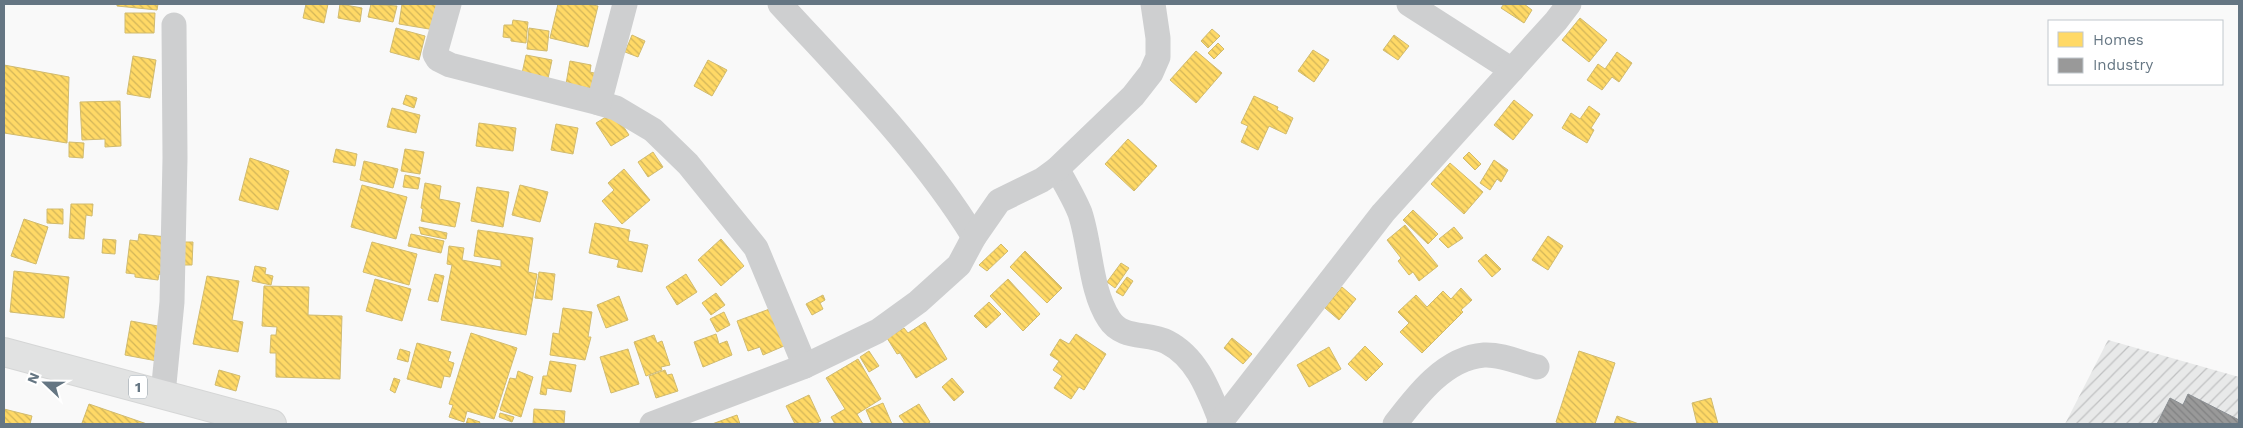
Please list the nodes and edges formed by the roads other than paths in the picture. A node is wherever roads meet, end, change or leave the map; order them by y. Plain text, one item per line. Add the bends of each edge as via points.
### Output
1 (449, 4) edge
2 (625, 4) edge
3 (780, 4) edge
4 (1153, 4) edge
5 (1409, 4) edge
6 (1569, 4) edge
7 (174, 25) dead end
8 (1512, 70) junction
9 (599, 102) junction
10 (1057, 169) junction
11 (974, 237) junction
12 (4, 352) edge
13 (805, 366) junction
14 (1537, 367) dead end
15 (163, 394) junction
16 (1220, 423) edge
17 (272, 424) edge
18 (652, 424) edge
19 (1395, 424) edge

1 - 9 street via 435,54 438,59 450,65
2 - 9 street
3 - 11 street via 917,156 953,202
4 - 10 street via 1158,57 1151,73 1133,96
5 - 8 street
6 - 8 street
7 - 15 street via 172,302
8 - 16 street via 1383,213
9 - 13 street via 653,130 682,157 756,248
10 - 11 street via 999,201
10 - 16 street via 1080,213 1102,305 1109,320 1118,329 1166,341 1183,354 1204,382
11 - 13 street via 959,265 918,302 878,331
12 - 15 highway, 1
13 - 18 street
14 - 19 street via 1486,355 1467,358 1434,379
15 - 17 highway, 1

